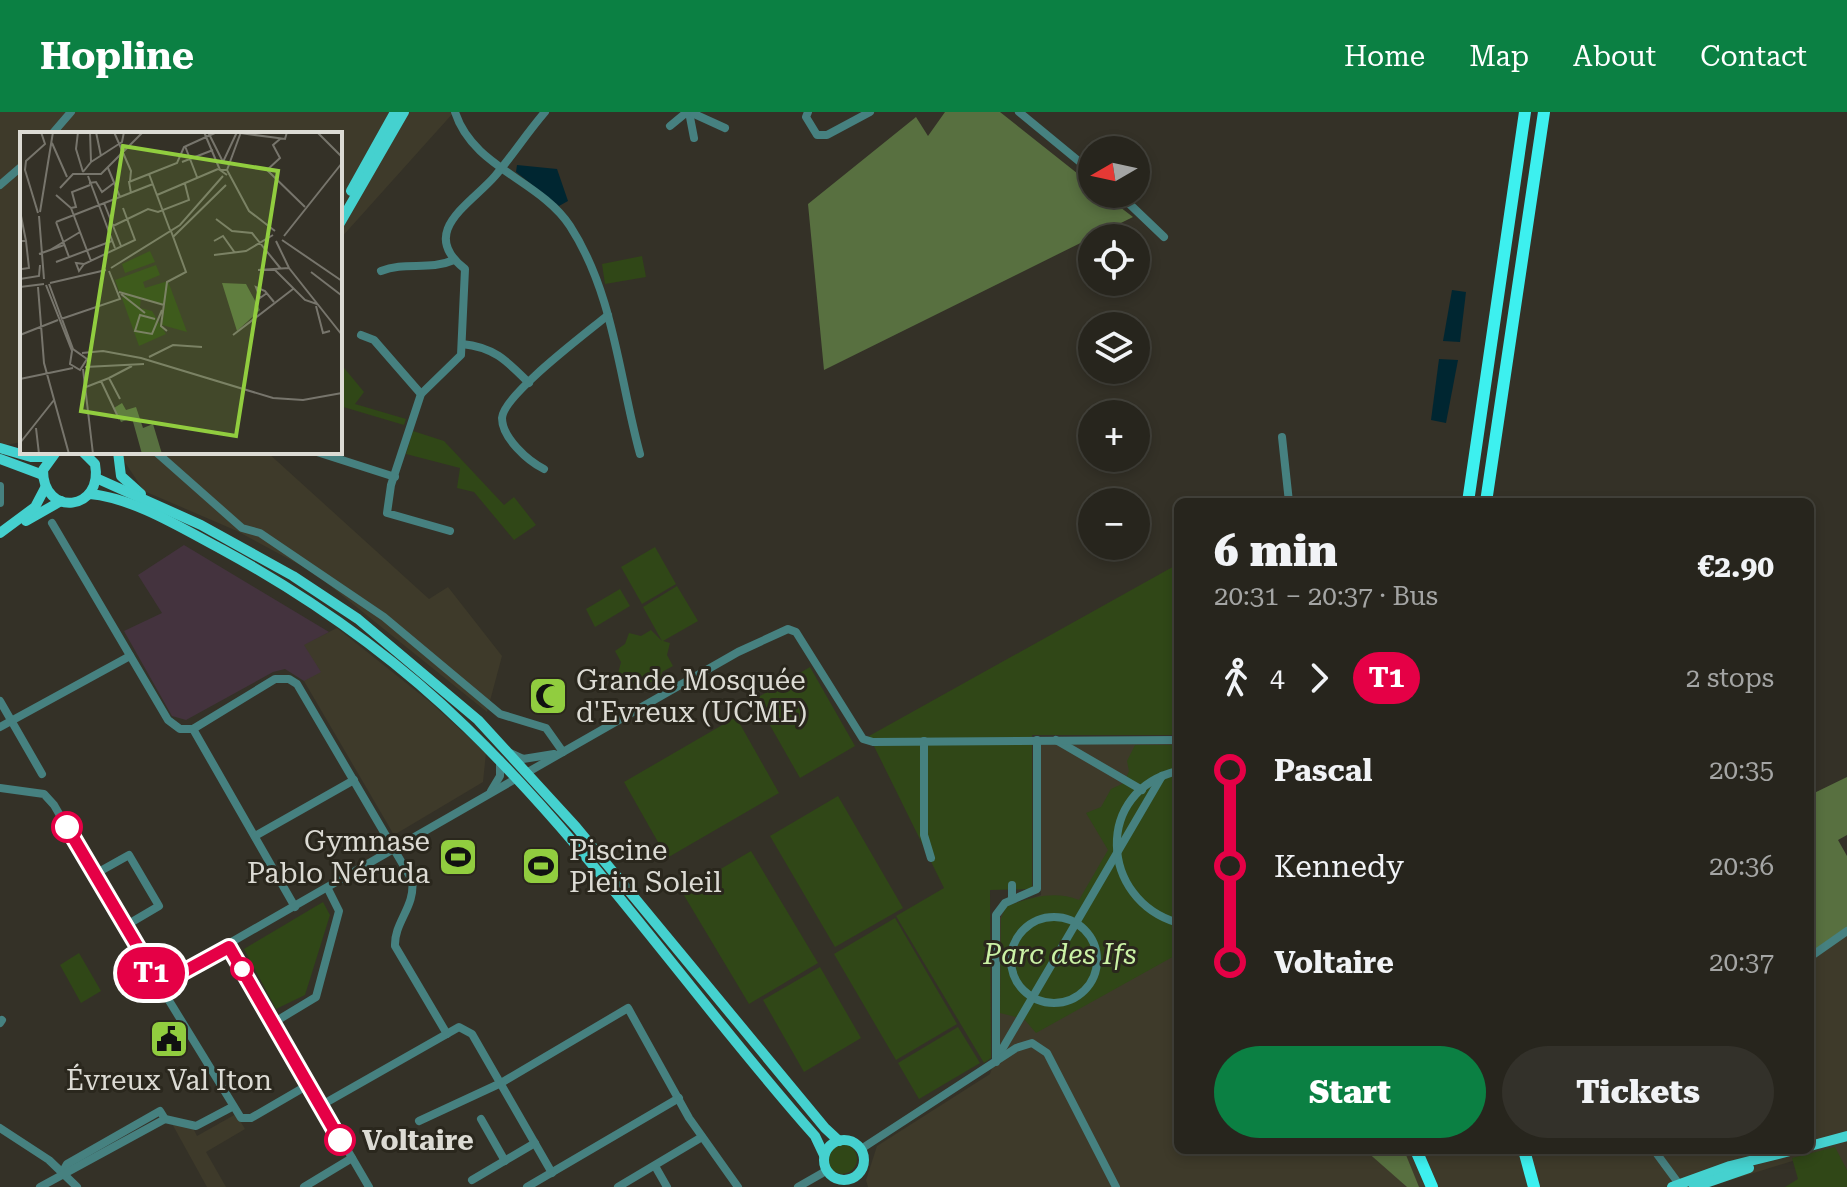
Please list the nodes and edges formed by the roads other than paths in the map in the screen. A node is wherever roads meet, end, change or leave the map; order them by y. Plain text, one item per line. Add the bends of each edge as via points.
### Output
1 (71, 112) edge
2 (395, 112) edge
3 (404, 112) edge
4 (545, 112) edge
5 (689, 112) edge
6 (808, 112) edge
7 (870, 112) edge
8 (1019, 112) edge
9 (1525, 112) edge
10 (1544, 112) edge
11 (456, 114) edge
12 (670, 126) dead end
13 (725, 128) dead end
14 (54, 132) edge
15 (694, 138) dead end
16 (1078, 160) edge
17 (20, 168) edge
18 (501, 168) junction
19 (0, 185) edge
20 (342, 206) edge
21 (1134, 208) edge
22 (342, 220) edge
23 (1164, 237) dead end
24 (454, 260) junction
25 (381, 271) dead end
26 (608, 315) junction
27 (361, 335) dead end
28 (462, 344) junction
29 (529, 383) junction
30 (421, 394) junction
31 (1282, 437) dead end
32 (0, 448) edge
33 (20, 454) edge
34 (21, 454) edge
35 (53, 454) edge
36 (85, 454) edge
37 (101, 454) edge
38 (118, 454) edge
39 (158, 454) edge
40 (323, 454) edge
41 (640, 454) dead end
42 (0, 459) edge
43 (95, 464) junction
44 (544, 469) dead end
45 (43, 475) junction
46 (395, 477) junction
47 (96, 478) junction
48 (0, 486) edge
49 (45, 488) junction
50 (90, 494) junction
51 (1289, 498) edge
52 (1469, 498) edge
53 (1487, 498) edge
54 (61, 501) junction
55 (0, 503) edge
56 (152, 503) junction
57 (52, 523) dead end
58 (12, 525) junction
59 (450, 531) dead end
60 (0, 533) edge
61 (130, 656) junction
62 (0, 701) edge
63 (11, 721) junction
64 (0, 727) edge
65 (193, 729) junction
66 (1037, 740) junction
67 (1056, 740) junction
68 (1174, 740) edge
69 (924, 741) junction
70 (510, 753) junction
71 (561, 753) junction
72 (500, 760) junction
73 (528, 772) junction
74 (1174, 772) edge
75 (42, 774) dead end
76 (1162, 776) junction
77 (354, 780) junction
78 (520, 783) junction
79 (0, 788) edge
80 (493, 788) junction
81 (1142, 790) junction
82 (255, 836) junction
83 (393, 849) junction
84 (931, 858) dead end
85 (1117, 858) junction
86 (95, 874) junction
87 (1012, 885) dead end
88 (328, 889) junction
89 (1012, 899) junction
90 (295, 907) junction
91 (1174, 921) edge
92 (1076, 923) junction
93 (125, 926) junction
94 (1847, 931) edge
95 (229, 947) junction
96 (1814, 954) edge
97 (162, 982) junction
98 (1032, 998) junction
99 (273, 1023) junction
100 (447, 1034) junction
101 (996, 1061) junction
102 (501, 1083) junction
103 (308, 1085) junction
104 (679, 1098) junction
105 (320, 1106) junction
106 (232, 1107) junction
107 (481, 1119) dead end
108 (419, 1121) dead end
109 (0, 1128) edge
110 (1847, 1136) edge
111 (702, 1137) junction
112 (839, 1141) junction
113 (535, 1143) junction
114 (1814, 1145) edge
115 (861, 1149) junction
116 (1418, 1154) edge
117 (1525, 1154) edge
118 (1656, 1154) edge
119 (1781, 1154) edge
120 (1784, 1154) edge
121 (824, 1155) junction
122 (352, 1158) junction
123 (505, 1161) junction
124 (655, 1166) junction
125 (826, 1171) junction
126 (859, 1172) junction
127 (62, 1173) junction
128 (552, 1173) junction
129 (472, 1180) dead end
130 (845, 1184) edge
131 (1675, 1185) edge
132 (40, 1187) edge
133 (77, 1187) edge
134 (304, 1187) edge
135 (369, 1187) edge
136 (527, 1187) edge
137 (618, 1187) edge
138 (667, 1187) edge
139 (738, 1187) edge
140 (798, 1187) edge
141 (863, 1187) edge
142 (1116, 1187) edge
143 (1432, 1187) edge
144 (1534, 1187) edge
145 (1694, 1187) edge

1 - 14 street
2 - 20 main road
3 - 22 main road
4 - 18 street
5 - 12 street
5 - 13 street
5 - 15 street
6 - 7 street via 817,135
8 - 16 street
9 - 52 highway
10 - 53 highway
11 - 18 street via 465,139
17 - 19 street
18 - 24 street via 450,222 447,248
18 - 26 street via 569,225
21 - 23 street
24 - 25 street via 437,268 396,265
24 - 28 street via 465,269
26 - 29 street
26 - 41 street
27 - 30 street via 374,340
28 - 29 street via 500,354
28 - 30 street via 461,355
29 - 44 street via 502,416 529,462
30 - 46 street
31 - 51 street
32 - 33 main road
34 - 35 main road
35 - 45 main road
36 - 43 main road
37 - 43 main road
38 - 56 main road via 121,476
39 - 71 street via 242,528 260,533 384,617 500,714 546,728
40 - 46 street
42 - 45 main road
43 - 47 main road
45 - 49 main road
46 - 59 street via 387,513
47 - 50 main road
47 - 56 main road
48 - 55 street
49 - 54 main road
49 - 58 main road via 38,504
50 - 54 main road
50 - 72 main road via 201,539 320,608 402,670
54 - 58 main road
56 - 70 main road via 293,576 358,619
57 - 61 street
58 - 60 main road
61 - 63 street
61 - 65 street via 168,720 180,729
62 - 63 street
63 - 64 street
63 - 75 street
65 - 77 street via 275,679 289,679 297,684
65 - 82 street
66 - 67 street
66 - 69 street
66 - 89 street via 1037,889
67 - 68 street
67 - 81 street
69 - 71 street via 863,739 796,632 788,629
69 - 84 street via 924,835
70 - 71 street via 523,759
70 - 73 main road
71 - 73 street
72 - 78 main road
72 - 80 street
73 - 78 main road
73 - 112 main road
74 - 76 street
76 - 81 street
76 - 85 street
77 - 82 street
77 - 83 street
78 - 80 street
78 - 121 main road via 815,1136
79 - 86 street via 44,794
80 - 83 street
81 - 85 street via 1121,821
82 - 90 street
83 - 88 street
83 - 100 street via 413,889 395,946
85 - 91 street via 1133,895 1153,913
85 - 92 street
86 - 93 street
86 - 93 street via 129,855 159,906
87 - 89 street
88 - 90 street
88 - 99 street via 339,911 316,997
89 - 101 street via 1000,908 995,923
90 - 95 street
92 - 98 street
92 - 98 street via 1096,949 1091,982 1065,1003
92 - 98 street via 1038,919 1016,938 1010,966 1017,985
93 - 97 street via 154,978
94 - 96 street
95 - 97 street
95 - 99 street
97 - 106 street
98 - 101 street
99 - 103 street
100 - 102 street via 459,1027 469,1030
100 - 105 street
101 - 115 street
101 - 142 street via 1032,1043 1047,1053
102 - 104 street via 628,1008
102 - 108 street
102 - 113 street
103 - 105 street
103 - 106 street via 251,1118 241,1118
104 - 111 street
104 - 128 street
105 - 122 street
106 - 127 street via 196,1126 165,1119 75,1171
107 - 123 street
109 - 127 street
110 - 114 main road
111 - 124 street
111 - 139 street
112 - 115 main road
112 - 121 main road
113 - 123 street
113 - 128 street
115 - 126 main road
116 - 143 highway
117 - 144 highway
118 - 131 street
119 - 131 main road
120 - 145 main road
121 - 125 main road
122 - 134 street
122 - 135 street
123 - 129 street
124 - 137 street
124 - 138 street
125 - 130 main road
125 - 140 street
126 - 130 main road
126 - 141 main road
127 - 132 street
127 - 133 street
128 - 136 street

